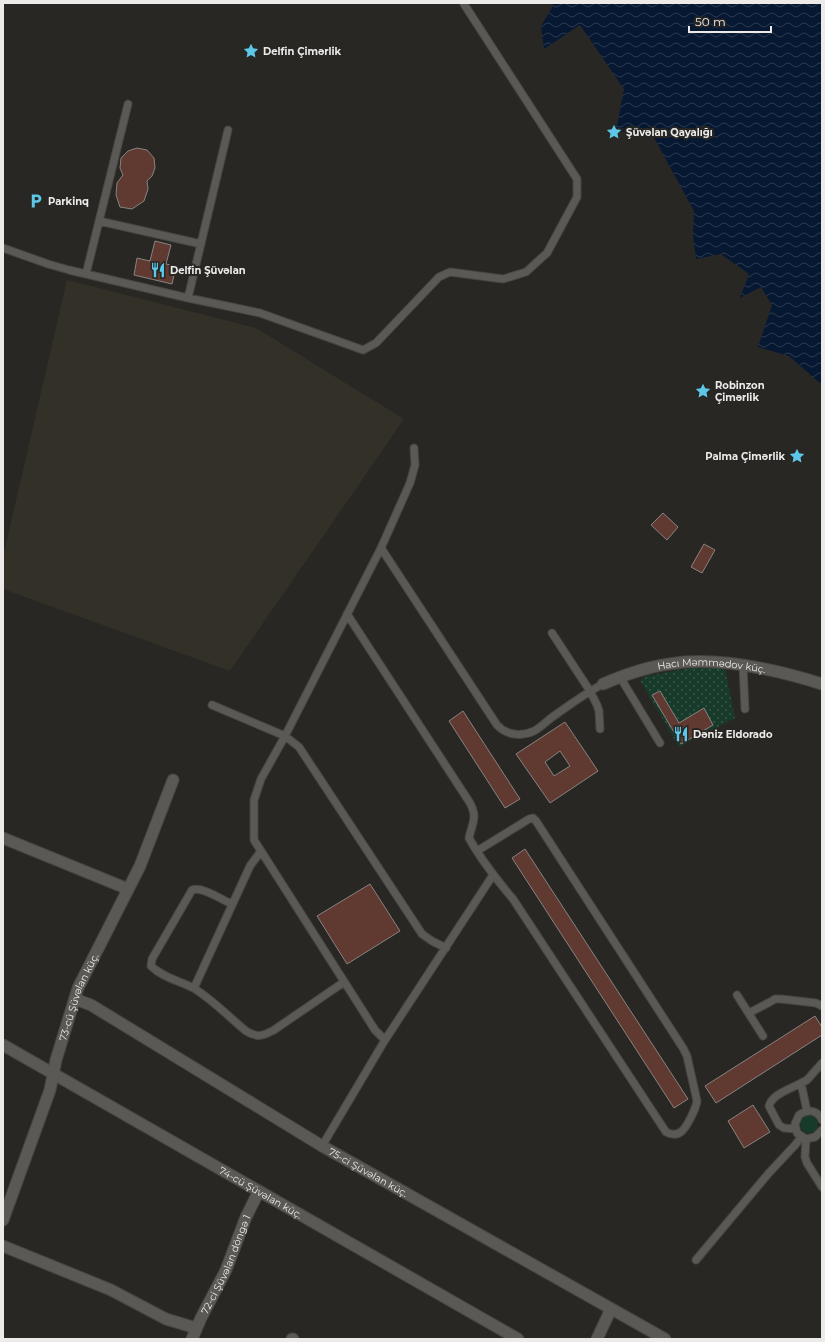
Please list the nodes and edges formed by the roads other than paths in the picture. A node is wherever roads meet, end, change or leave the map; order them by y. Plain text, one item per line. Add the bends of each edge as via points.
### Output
1 (464, 4) dead end
2 (128, 104) dead end
3 (228, 130) dead end
4 (99, 221) junction
5 (201, 244) junction
6 (3, 248) edge
7 (86, 274) junction
8 (188, 298) junction
9 (414, 448) dead end
10 (381, 548) junction
11 (346, 614) junction
12 (552, 633) dead end
13 (743, 666) junction
14 (620, 677) junction
15 (603, 684) joint
16 (822, 684) edge
17 (590, 691) junction
18 (212, 705) dead end
19 (745, 709) dead end
20 (600, 729) dead end
21 (285, 736) junction
22 (660, 743) dead end
23 (173, 780) dead end
24 (3, 838) edge
25 (261, 851) junction
26 (477, 851) junction
27 (493, 875) junction
28 (128, 889) junction
29 (232, 904) junction
30 (446, 948) junction
31 (344, 982) junction
32 (194, 988) junction
33 (737, 995) dead end
34 (75, 999) junction
35 (822, 1006) edge
36 (749, 1013) junction
37 (763, 1036) dead end
38 (385, 1040) junction
39 (3, 1045) edge
40 (822, 1063) edge
41 (53, 1074) junction
42 (802, 1083) junction
43 (807, 1111) junction
44 (822, 1117) edge
45 (795, 1129) junction
46 (822, 1130) edge
47 (803, 1138) junction
48 (322, 1146) junction
49 (822, 1187) edge
50 (259, 1191) junction
51 (3, 1220) edge
52 (3, 1246) edge
53 (696, 1260) dead end
54 (611, 1309) junction
55 (196, 1328) junction
56 (192, 1339) edge
57 (518, 1339) edge
58 (597, 1339) edge
59 (665, 1339) edge

1 - 8 lane via 577,179 577,197 547,253 526,272 503,279 450,272 439,277 376,343 363,350 260,313
2 - 4 lane
3 - 5 lane
4 - 5 lane
4 - 7 lane
5 - 8 lane
6 - 7 lane
7 - 8 lane
9 - 10 lane via 410,483
10 - 11 lane
10 - 17 lane via 497,725 503,730 511,734 534,731
11 - 21 lane
11 - 26 lane via 470,803 475,816 469,838
12 - 17 lane
13 - 14 street, Hacı Məmmədov küç. via 670,663
13 - 16 street, Hacı Məmmədov küç. via 796,676
13 - 19 lane
14 - 15 street, Hacı Məmmədov küç.
14 - 22 lane
15 - 17 lane
17 - 20 lane via 599,711
18 - 21 lane
21 - 25 lane via 261,779 254,800 254,840
21 - 30 lane via 300,747 422,934
23 - 28 street, 73-cü Şüvəlan küç. via 140,866
24 - 28 street
25 - 29 lane via 250,866
25 - 31 lane
26 - 27 lane
26 - 27 lane via 528,819 533,818 536,821 687,1056 698,1101 681,1132 666,1132 513,899
27 - 30 lane
28 - 34 street, 73-cü Şüvəlan küç. via 83,977
29 - 32 lane
29 - 32 lane via 203,889 192,890 152,959 152,966 157,971
30 - 38 lane
31 - 32 lane via 274,1030 258,1036 246,1031
31 - 38 lane via 375,1030
33 - 36 lane
34 - 41 street, 73-cü Şüvəlan küç.
34 - 48 street, 75-ci Şüvəlan küç. via 92,1005
35 - 36 lane via 781,999
36 - 37 lane
38 - 48 lane
39 - 41 street, 74-cü Şüvəlan küç.
40 - 42 lane
41 - 50 street, 74-cü Şüvəlan küç.
41 - 51 street, 73-cü Şüvəlan küç. via 50,1090
42 - 43 lane
42 - 45 lane via 774,1098 769,1106 780,1125
43 - 44 lane
43 - 45 lane via 796,1119
45 - 47 lane
46 - 47 lane via 815,1137
47 - 49 lane via 807,1163
47 - 53 lane via 768,1174
48 - 54 street, 75-ci Şüvəlan küç.
50 - 55 street, 72-ci Şüvəlan döngə 1 via 226,1270
50 - 57 street, 74-cü Şüvəlan küç.
52 - 55 street via 111,1290 161,1317
54 - 58 street
54 - 59 street, 75-ci Şüvəlan küç.
55 - 56 street, 72-ci Şüvəlan döngə 1

